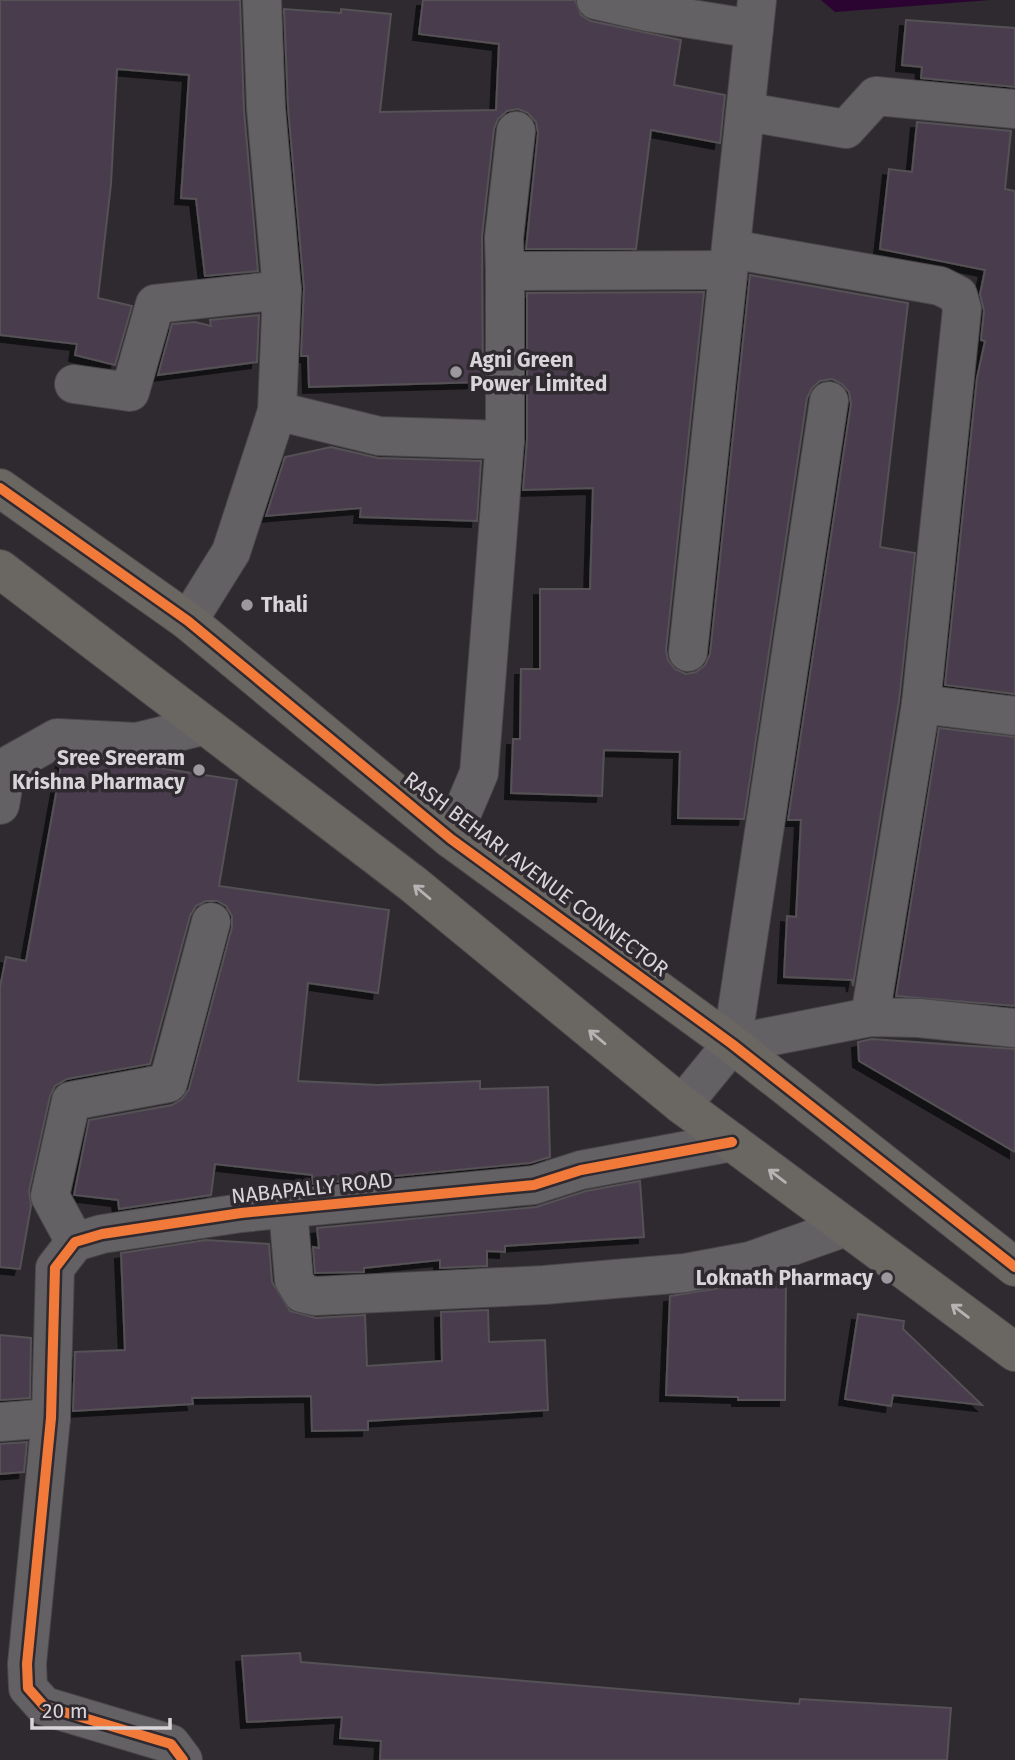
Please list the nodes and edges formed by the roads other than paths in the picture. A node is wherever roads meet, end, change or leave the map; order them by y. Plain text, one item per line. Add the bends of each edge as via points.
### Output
1 (262, 0) edge
2 (596, 0) edge
3 (756, 14) edge
4 (1015, 109) edge
5 (747, 112) junction
6 (516, 131) dead end
7 (729, 260) junction
8 (505, 271) junction
9 (282, 290) junction
10 (74, 384) dead end
11 (829, 401) dead end
12 (277, 411) junction
13 (505, 440) junction
14 (0, 488) edge
15 (0, 569) edge
16 (188, 621) junction
17 (688, 652) dead end
18 (921, 704) junction
19 (1015, 716) edge
20 (202, 726) junction
21 (0, 804) edge
22 (451, 839) junction
23 (211, 922) dead end
24 (870, 1017) junction
25 (1015, 1028) edge
26 (732, 1044) junction
27 (682, 1105) junction
28 (732, 1142) junction
29 (288, 1209) junction
30 (846, 1227) junction
31 (75, 1242) junction
32 (1015, 1267) edge
33 (1015, 1352) edge
34 (51, 1418) junction
35 (0, 1422) edge
36 (183, 1760) edge

1 - 9 street
2 - 3 street via 648,12
3 - 5 street
4 - 5 street via 876,96 846,129
5 - 7 street
6 - 8 street via 504,238
7 - 8 street
7 - 17 street
7 - 18 street via 940,286 958,295 962,309
8 - 13 street
9 - 10 street via 156,304 130,391
9 - 12 street
11 - 26 street
12 - 13 street via 379,436
12 - 16 street via 231,552
13 - 22 street via 479,773
14 - 16 main road, RASH BEHARI AVENUE CONNECTOR
15 - 20 main road
16 - 22 main road, RASH BEHARI AVENUE CONNECTOR
18 - 19 street
18 - 24 street
20 - 21 street via 137,742 57,738 7,766
27 -> 20 main road via 413,884
22 - 26 main road, RASH BEHARI AVENUE CONNECTOR
23 - 31 street via 168,1083 71,1101 50,1196
24 - 25 street
24 - 26 street
26 - 27 street
26 - 32 main road, RASH BEHARI AVENUE CONNECTOR
27 - 28 main road
28 - 29 street, NABAPALLY ROAD via 581,1170 534,1185
30 -> 28 main road
29 - 30 street via 294,1280 302,1293 315,1296 685,1273 750,1261
29 - 31 street, NABAPALLY ROAD via 102,1234
33 -> 30 main road
31 - 34 street via 55,1268
34 - 35 street
34 - 36 street via 28,1689 44,1706 171,1744

